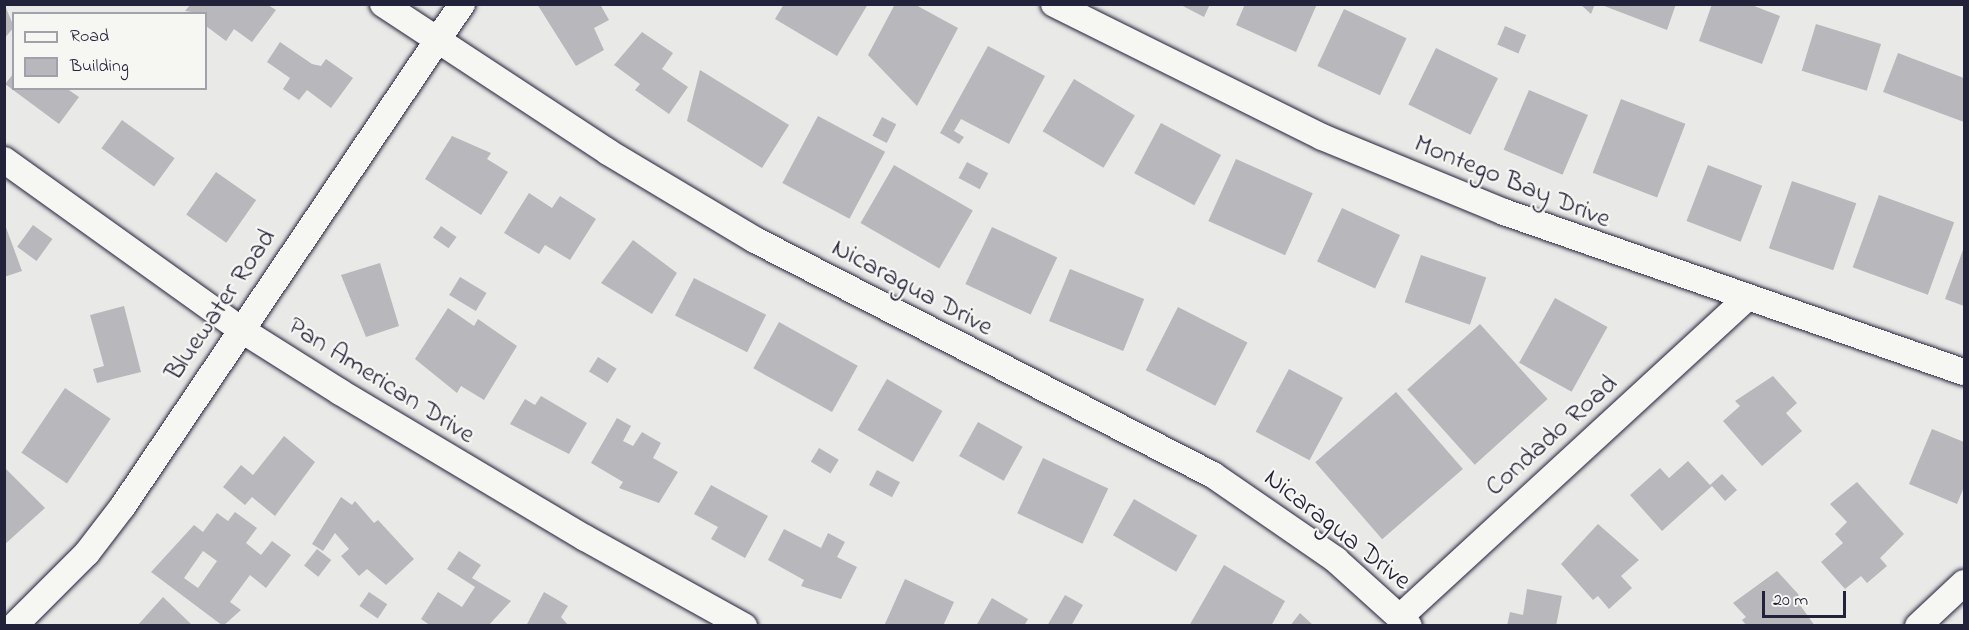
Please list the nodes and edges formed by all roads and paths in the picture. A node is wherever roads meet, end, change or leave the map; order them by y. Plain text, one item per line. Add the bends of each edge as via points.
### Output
1 (383, 4) edge
2 (462, 4) edge
3 (1054, 4) edge
4 (438, 41) junction
5 (4, 160) edge
6 (1745, 300) junction
7 (240, 329) junction
8 (1965, 372) edge
9 (1965, 583) edge
10 (1404, 621) edge
11 (14, 626) edge
12 (744, 626) edge
13 (1918, 626) edge

1 - 4 street, Nicaragua Drive
2 - 4 street, Bluewater Road
3 - 6 street, Montego Bay Drive via 1322,136 1592,247
4 - 7 street, Bluewater Road
4 - 10 street, Nicaragua Drive via 755,240 1188,460 1304,536
5 - 7 street, Pan American Drive
6 - 8 street, Montego Bay Drive
6 - 10 street, Condado Road
7 - 11 street, Bluewater Road via 105,530
7 - 12 street, Pan American Drive via 428,447
9 - 13 street

